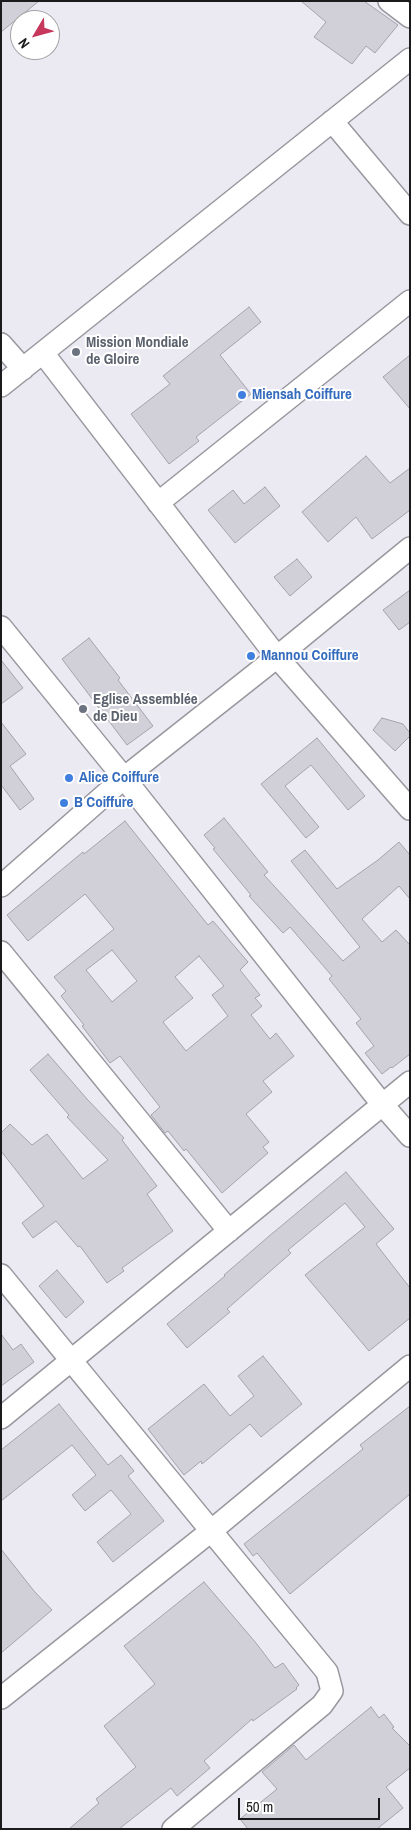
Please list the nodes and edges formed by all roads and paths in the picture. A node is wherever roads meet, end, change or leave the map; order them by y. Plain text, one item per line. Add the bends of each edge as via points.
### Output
1 (389, 1) edge
2 (410, 17) edge
3 (410, 59) edge
4 (332, 121) junction
5 (410, 214) edge
6 (410, 301) edge
7 (1, 344) edge
8 (42, 353) junction
9 (23, 369) junction
10 (1, 386) edge
11 (158, 503) junction
12 (410, 548) edge
13 (1, 628) edge
14 (277, 657) junction
15 (124, 778) junction
16 (410, 809) edge
17 (1, 886) edge
18 (1, 952) edge
19 (410, 1082) edge
20 (382, 1104) junction
21 (410, 1136) edge
22 (229, 1231) junction
23 (1, 1276) edge
24 (71, 1360) junction
25 (410, 1366) edge
26 (1, 1418) edge
27 (211, 1530) junction
28 (1, 1698) edge
29 (174, 1829) edge

1 - 2 street
3 - 4 street
4 - 5 street
4 - 8 street
6 - 11 street
7 - 9 street
8 - 9 street
8 - 11 street
9 - 10 street
11 - 14 street
12 - 14 street
13 - 15 street
14 - 15 street
14 - 16 street
15 - 17 street
15 - 20 street
18 - 22 street
19 - 20 street
20 - 21 street
20 - 22 street
22 - 24 street
23 - 24 street
24 - 26 street
24 - 27 street
25 - 27 street
27 - 28 street
27 - 29 street via 326,1672 332,1691 322,1705

